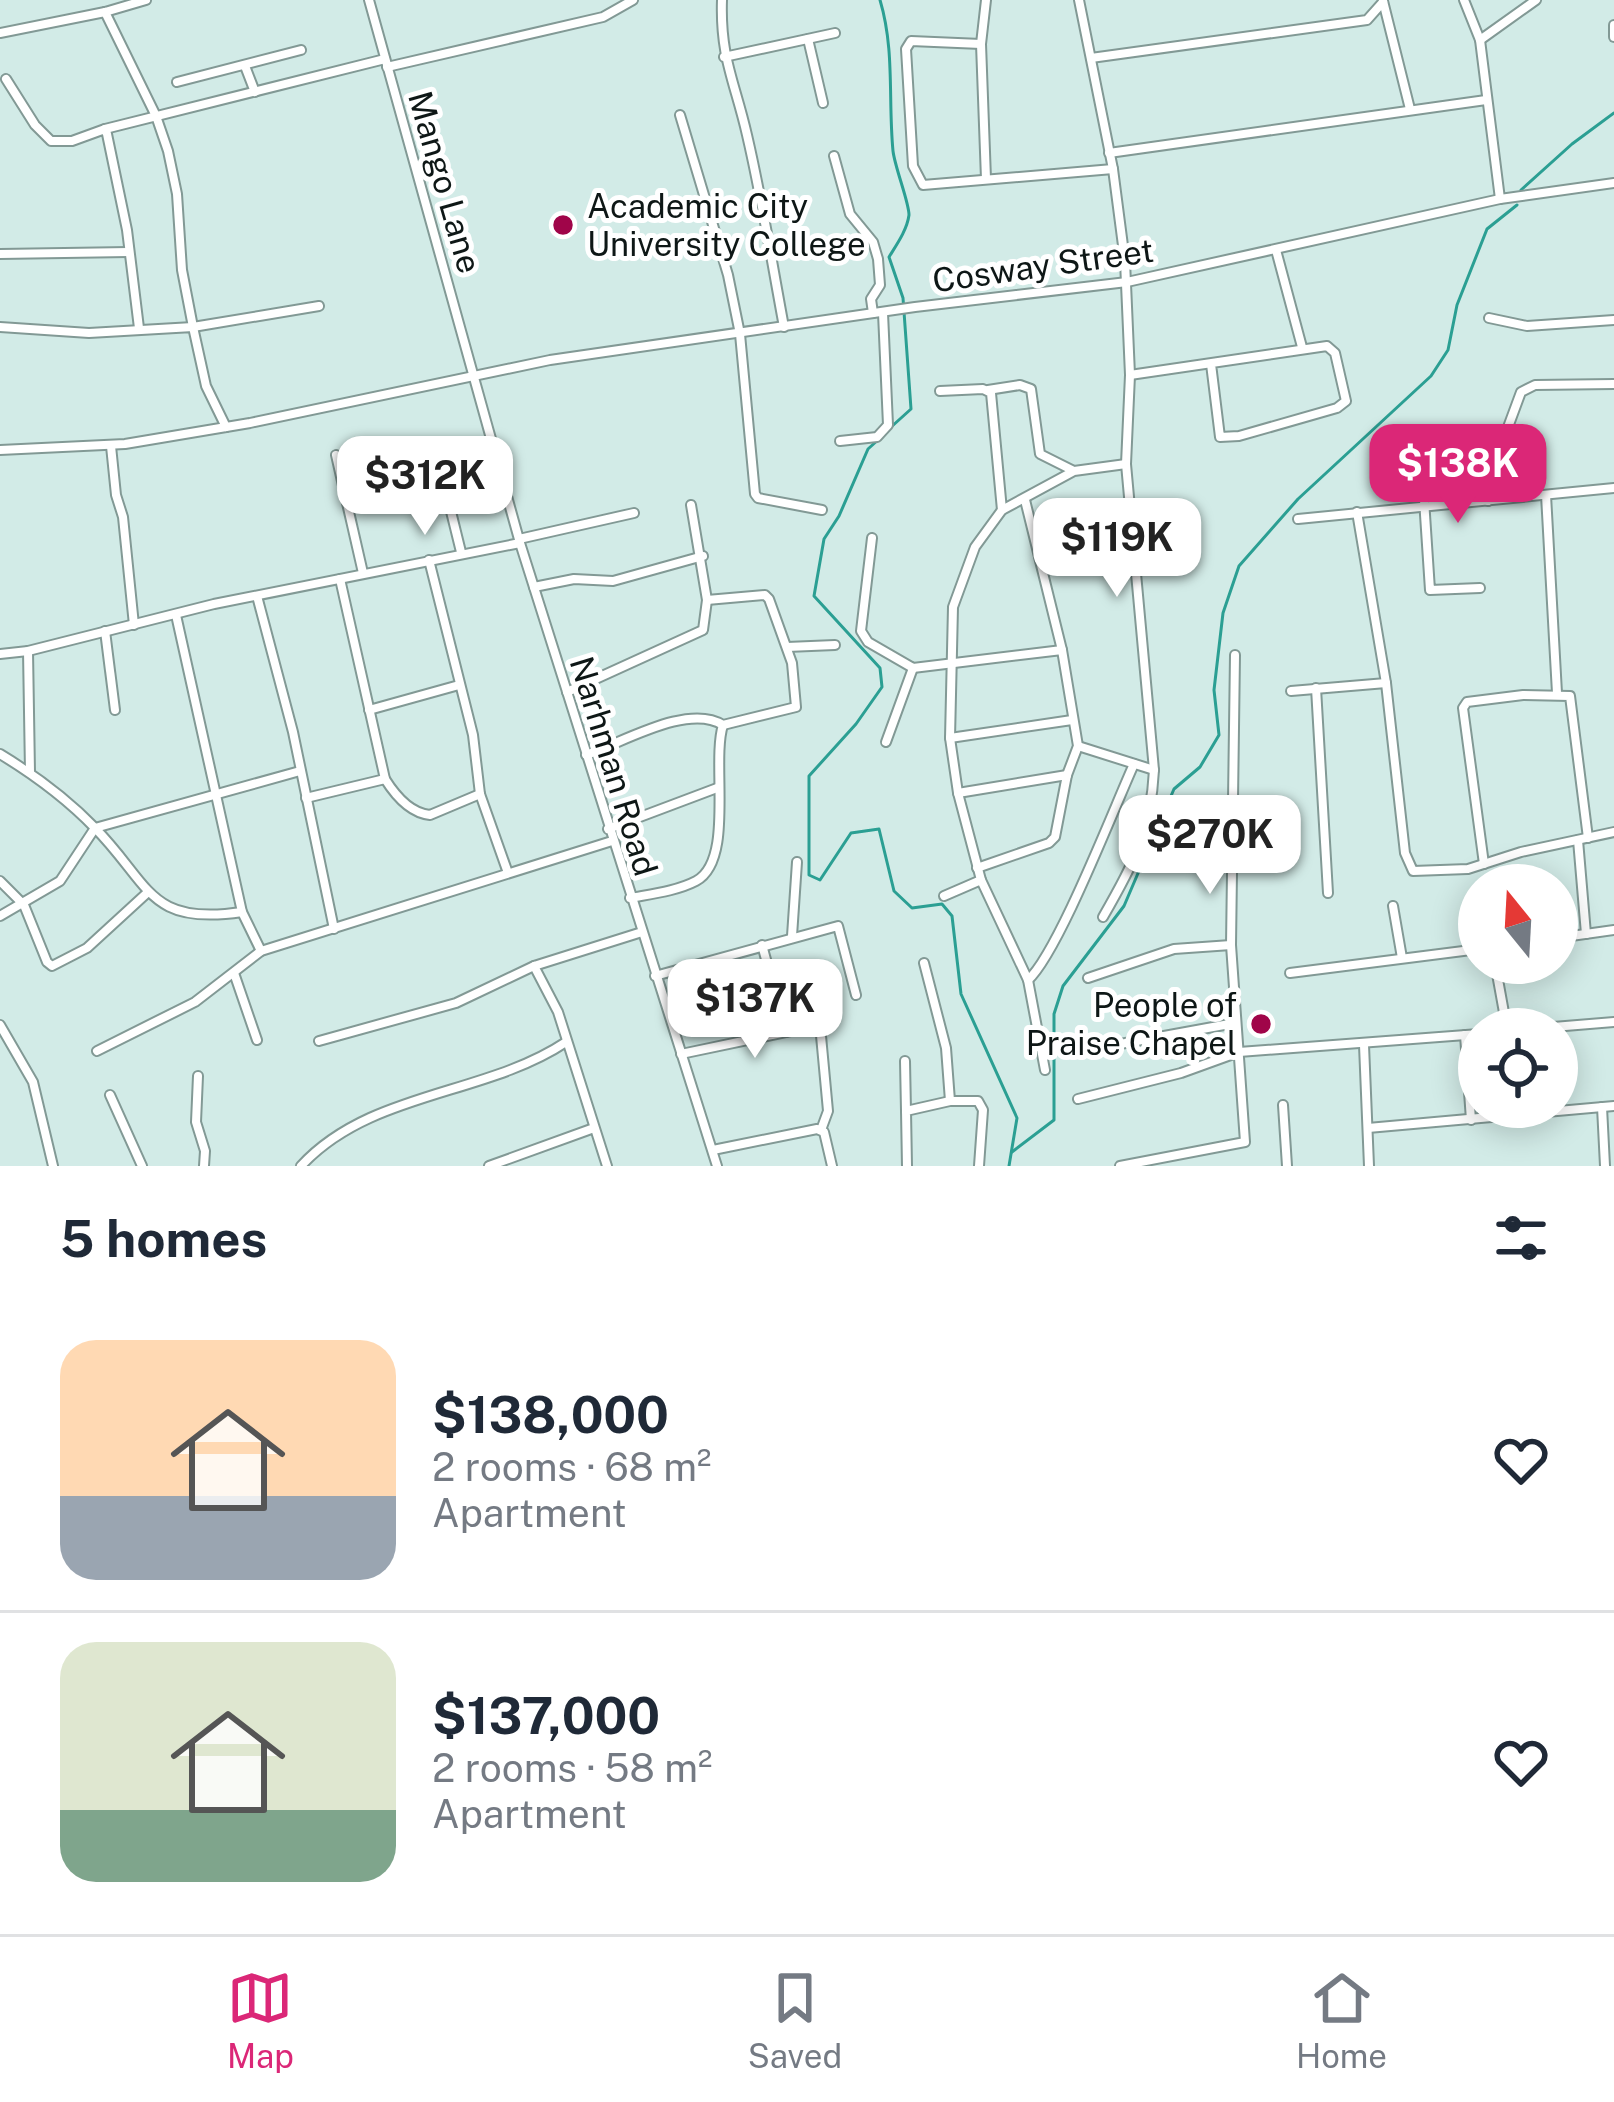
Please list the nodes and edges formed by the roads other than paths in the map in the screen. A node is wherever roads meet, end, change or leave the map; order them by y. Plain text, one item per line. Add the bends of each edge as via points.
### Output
1 (146, 0) edge
2 (369, 0) edge
3 (633, 0) edge
4 (722, 0) edge
5 (986, 0) edge
6 (1079, 0) edge
7 (1464, 0) edge
8 (1536, 0) edge
9 (1383, 1) edge
10 (105, 12) junction
11 (1367, 20) junction
12 (1614, 25) edge
13 (1390, 27) junction
14 (0, 33) edge
15 (835, 33) dead end
16 (1614, 37) edge
17 (808, 39) junction
18 (1480, 40) junction
19 (981, 44) junction
20 (301, 50) dead end
21 (724, 57) junction
22 (1091, 58) junction
23 (386, 63) junction
24 (245, 66) junction
25 (6, 79) dead end
26 (177, 82) dead end
27 (255, 92) junction
28 (1486, 100) junction
29 (823, 103) dead end
30 (1411, 110) junction
31 (680, 115) dead end
32 (156, 116) junction
33 (105, 130) junction
34 (1109, 153) junction
35 (834, 156) dead end
36 (1113, 169) junction
37 (986, 179) junction
38 (1614, 183) edge
39 (1501, 199) junction
40 (1276, 250) junction
41 (129, 252) junction
42 (0, 254) edge
43 (1126, 282) junction
44 (319, 307) dead end
45 (881, 313) junction
46 (1489, 319) dead end
47 (1614, 320) edge
48 (0, 327) edge
49 (194, 327) junction
50 (784, 327) junction
51 (139, 328) junction
52 (740, 334) junction
53 (1302, 347) junction
54 (1210, 364) junction
55 (1130, 375) junction
56 (474, 377) junction
57 (1614, 385) edge
58 (988, 390) junction
59 (940, 391) dead end
60 (226, 427) junction
61 (1420, 440) dead end
62 (840, 441) dead end
63 (111, 446) junction
64 (0, 450) edge
65 (336, 454) dead end
66 (1126, 464) junction
67 (1074, 471) junction
68 (443, 479) dead end
69 (1614, 488) edge
70 (1546, 495) junction
71 (1025, 500) junction
72 (1488, 501) junction
73 (691, 505) dead end
74 (1424, 507) junction
75 (1002, 509) junction
76 (822, 510) dead end
77 (1358, 512) junction
78 (634, 513) dead end
79 (1298, 519) dead end
80 (1132, 536) junction
81 (872, 538) dead end
82 (519, 541) junction
83 (461, 552) junction
84 (1039, 555) junction
85 (703, 556) junction
86 (429, 560) junction
87 (363, 573) junction
88 (340, 579) junction
89 (534, 587) junction
90 (1480, 588) dead end
91 (257, 596) junction
92 (707, 600) junction
93 (176, 615) junction
94 (134, 625) junction
95 (105, 631) junction
96 (835, 646) dead end
97 (787, 647) junction
98 (1062, 650) junction
99 (28, 651) junction
100 (0, 654) edge
101 (1235, 656) dead end
102 (950, 664) junction
103 (913, 668) junction
104 (1386, 683) junction
105 (459, 685) junction
106 (1316, 688) junction
107 (1291, 691) dead end
108 (567, 692) junction
109 (1556, 693) junction
110 (115, 710) dead end
111 (370, 710) junction
112 (1072, 720) junction
113 (723, 725) junction
114 (950, 738) junction
115 (886, 742) dead end
116 (1078, 746) junction
117 (0, 754) edge
118 (586, 755) junction
119 (1134, 764) junction
120 (1154, 770) junction
121 (30, 772) junction
122 (300, 772) junction
123 (1066, 775) junction
124 (385, 779) junction
125 (718, 787) junction
126 (214, 793) junction
127 (958, 793) junction
128 (480, 794) junction
129 (306, 798) junction
130 (95, 828) junction
131 (608, 829) junction
132 (1614, 832) edge
133 (1583, 839) junction
134 (612, 842) junction
135 (796, 862) dead end
136 (1484, 864) joint
137 (977, 868) junction
138 (1458, 868) edge
139 (508, 873) junction
140 (0, 880) edge
141 (981, 880) junction
142 (147, 893) junction
143 (1328, 893) dead end
144 (944, 896) dead end
145 (631, 898) junction
146 (24, 905) junction
147 (1393, 906) dead end
148 (242, 912) junction
149 (0, 916) edge
150 (1103, 917) dead end
151 (334, 929) junction
152 (1614, 930) edge
153 (642, 932) junction
154 (1586, 934) junction
155 (1578, 935) edge
156 (792, 937) junction
157 (762, 945) junction
158 (1231, 945) junction
159 (261, 951) junction
160 (1458, 951) edge
161 (1402, 958) junction
162 (924, 963) dead end
163 (534, 966) junction
164 (234, 973) junction
165 (1290, 973) dead end
166 (655, 976) junction
167 (1088, 978) dead end
168 (1028, 980) junction
169 (856, 995) dead end
170 (1614, 1022) edge
171 (1235, 1023) junction
172 (0, 1025) edge
173 (1578, 1025) edge
174 (786, 1032) junction
175 (1458, 1036) edge
176 (257, 1040) dead end
177 (320, 1042) dead end
178 (566, 1042) junction
179 (1364, 1045) junction
180 (97, 1051) dead end
181 (1082, 1051) dead end
182 (1240, 1052) junction
183 (681, 1054) junction
184 (905, 1061) dead end
185 (1045, 1070) dead end
186 (199, 1076) dead end
187 (110, 1095) dead end
188 (1078, 1099) dead end
189 (950, 1101) junction
190 (1282, 1105) dead end
191 (1614, 1106) edge
192 (1603, 1107) junction
193 (1578, 1109) edge
194 (906, 1111) junction
195 (1458, 1121) edge
196 (594, 1127) junction
197 (1368, 1128) junction
198 (821, 1130) junction
199 (1221, 1149) junction
200 (713, 1150) junction
201 (53, 1166) edge
202 (142, 1166) edge
203 (204, 1166) edge
204 (302, 1166) edge
205 (489, 1166) edge
206 (607, 1166) edge
207 (717, 1166) edge
208 (832, 1166) edge
209 (907, 1166) edge
210 (980, 1166) edge
211 (1120, 1166) edge
212 (1220, 1166) edge
213 (1287, 1166) edge
214 (1369, 1166) edge
215 (1605, 1166) edge

1 - 10 street
2 - 23 street, Mango Lane
3 - 23 street via 603,17
4 - 21 street
5 - 19 street
6 - 22 street
7 - 18 street
8 - 18 street
9 - 11 street
9 - 13 street
10 - 14 street
10 - 32 street
11 - 13 street
11 - 22 street
12 - 16 street
13 - 30 street
15 - 17 street
17 - 21 street
17 - 29 street
18 - 28 street
19 - 37 street
19 - 37 street via 911,41 905,49 918,179 932,187
20 - 24 street
21 - 50 street
22 - 34 street
23 - 27 street
23 - 56 street, Mango Lane
24 - 26 street
24 - 27 street
25 - 33 street via 51,141
27 - 32 street
28 - 30 street
28 - 39 street
30 - 34 street
31 - 52 street
32 - 33 street
32 - 49 street via 172,165
33 - 41 street
34 - 36 street
35 - 45 street via 850,214 873,242 880,285 871,299
36 - 37 street
36 - 43 street
38 - 39 street, Cosway Street
39 - 40 street, Cosway Street
40 - 43 street, Cosway Street
40 - 53 street
41 - 42 street
41 - 51 street
43 - 45 street, Cosway Street
43 - 55 street
44 - 49 street
45 - 50 street, Cosway Street
45 - 62 street via 888,425 878,437
46 - 47 street via 1527,326
48 - 51 street
49 - 51 street
49 - 60 street via 206,386
50 - 52 street, Cosway Street
52 - 56 street, Cosway Street
52 - 76 street via 755,494
53 - 54 street
53 - 54 street via 1332,348 1343,405 1230,438 1218,431
54 - 55 street
55 - 66 street
56 - 60 street, Cosway Street
56 - 82 street, Narhman Road
57 - 72 street via 1521,392
58 - 59 street
58 - 67 street via 1031,388 1040,454
58 - 75 street
60 - 63 street, Cosway Street
61 - 74 street
63 - 64 street, Cosway Street
63 - 94 street
65 - 87 street
66 - 67 street
66 - 80 street
67 - 71 street
68 - 83 street
69 - 70 street
70 - 72 street
70 - 109 street
71 - 75 street
71 - 84 street
72 - 74 street
73 - 85 street
74 - 77 street
74 - 90 street via 1431,592
75 - 102 street via 957,589
77 - 79 street
77 - 104 street
78 - 82 street
80 - 84 street
80 - 120 street
81 - 103 street via 862,635
82 - 83 street
82 - 89 street, Narhman Road
83 - 86 street
84 - 98 street
85 - 89 street via 614,581
85 - 92 street
86 - 87 street
86 - 105 street
87 - 88 street
88 - 91 street
88 - 111 street
89 - 108 street, Narhman Road
91 - 93 street
91 - 122 street
92 - 97 street via 765,595
92 - 108 street via 700,633
93 - 94 street
93 - 126 street
94 - 95 street
95 - 99 street
95 - 110 street
96 - 97 street
97 - 113 street via 796,707
98 - 102 street
98 - 112 street
99 - 100 street
99 - 121 street
101 - 158 street
102 - 103 street
102 - 114 street
103 - 115 street
104 - 106 street
104 - 138 street via 1408,865 1428,873
105 - 111 street
105 - 128 street
106 - 107 street
106 - 143 street
108 - 118 street, Narhman Road
109 - 133 street via 1571,700
109 - 136 street via 1465,704
111 - 124 street
112 - 114 street
112 - 116 street
113 - 118 street via 683,716
113 - 125 street
114 - 127 street
116 - 119 street
116 - 123 street
117 - 121 street
118 - 131 street, Narhman Road
119 - 120 street
119 - 168 street
120 - 150 street via 1152,814
121 - 130 street
122 - 126 street
122 - 129 street
123 - 127 street
123 - 137 street via 1054,836
124 - 128 street via 422,814
124 - 129 street
125 - 131 street
125 - 145 street via 721,814 705,875
126 - 130 street
126 - 148 street
127 - 137 street
128 - 139 street
129 - 151 street
130 - 142 street
130 - 146 street via 60,880
131 - 134 street, Narhman Road
132 - 133 street
133 - 136 street
133 - 154 street
134 - 139 street
134 - 145 street, Narhman Road
135 - 156 street
137 - 141 street
139 - 151 street
140 - 146 street
141 - 144 street
141 - 168 street
142 - 146 street via 86,948 52,966
142 - 148 street via 202,918
145 - 153 street, Narhman Road
146 - 149 street
147 - 161 street
148 - 159 street
151 - 159 street
152 - 154 street
153 - 163 street
153 - 166 street, Narhman Road
154 - 155 street
156 - 157 street
156 - 169 street via 838,926
157 - 166 street
157 - 174 street
158 - 167 street via 1174,949
158 - 171 street
159 - 164 street
160 - 161 street
161 - 165 street
162 - 189 street
163 - 177 street via 456,1003
163 - 178 street
164 - 176 street
164 - 180 street
166 - 183 street, Narhman Road
168 - 185 street
170 - 173 street
171 - 181 street
171 - 182 street
172 - 201 street via 33,1082
174 - 183 street
174 - 198 street via 822,1029 828,1112
175 - 179 street
178 - 196 street
178 - 204 street via 529,1065 378,1116 323,1142
179 - 182 street
179 - 197 street
182 - 188 street
182 - 199 street via 1246,1137
183 - 200 street, Narhman Road
184 - 194 street
186 - 203 street
187 - 202 street
189 - 194 street
189 - 210 street via 982,1106
190 - 213 street
191 - 192 street
192 - 193 street
192 - 215 street
194 - 209 street
195 - 197 street
196 - 205 street
196 - 206 street
197 - 214 street
198 - 200 street
198 - 208 street
199 - 211 street
199 - 212 street
200 - 207 street, Narhman Road

